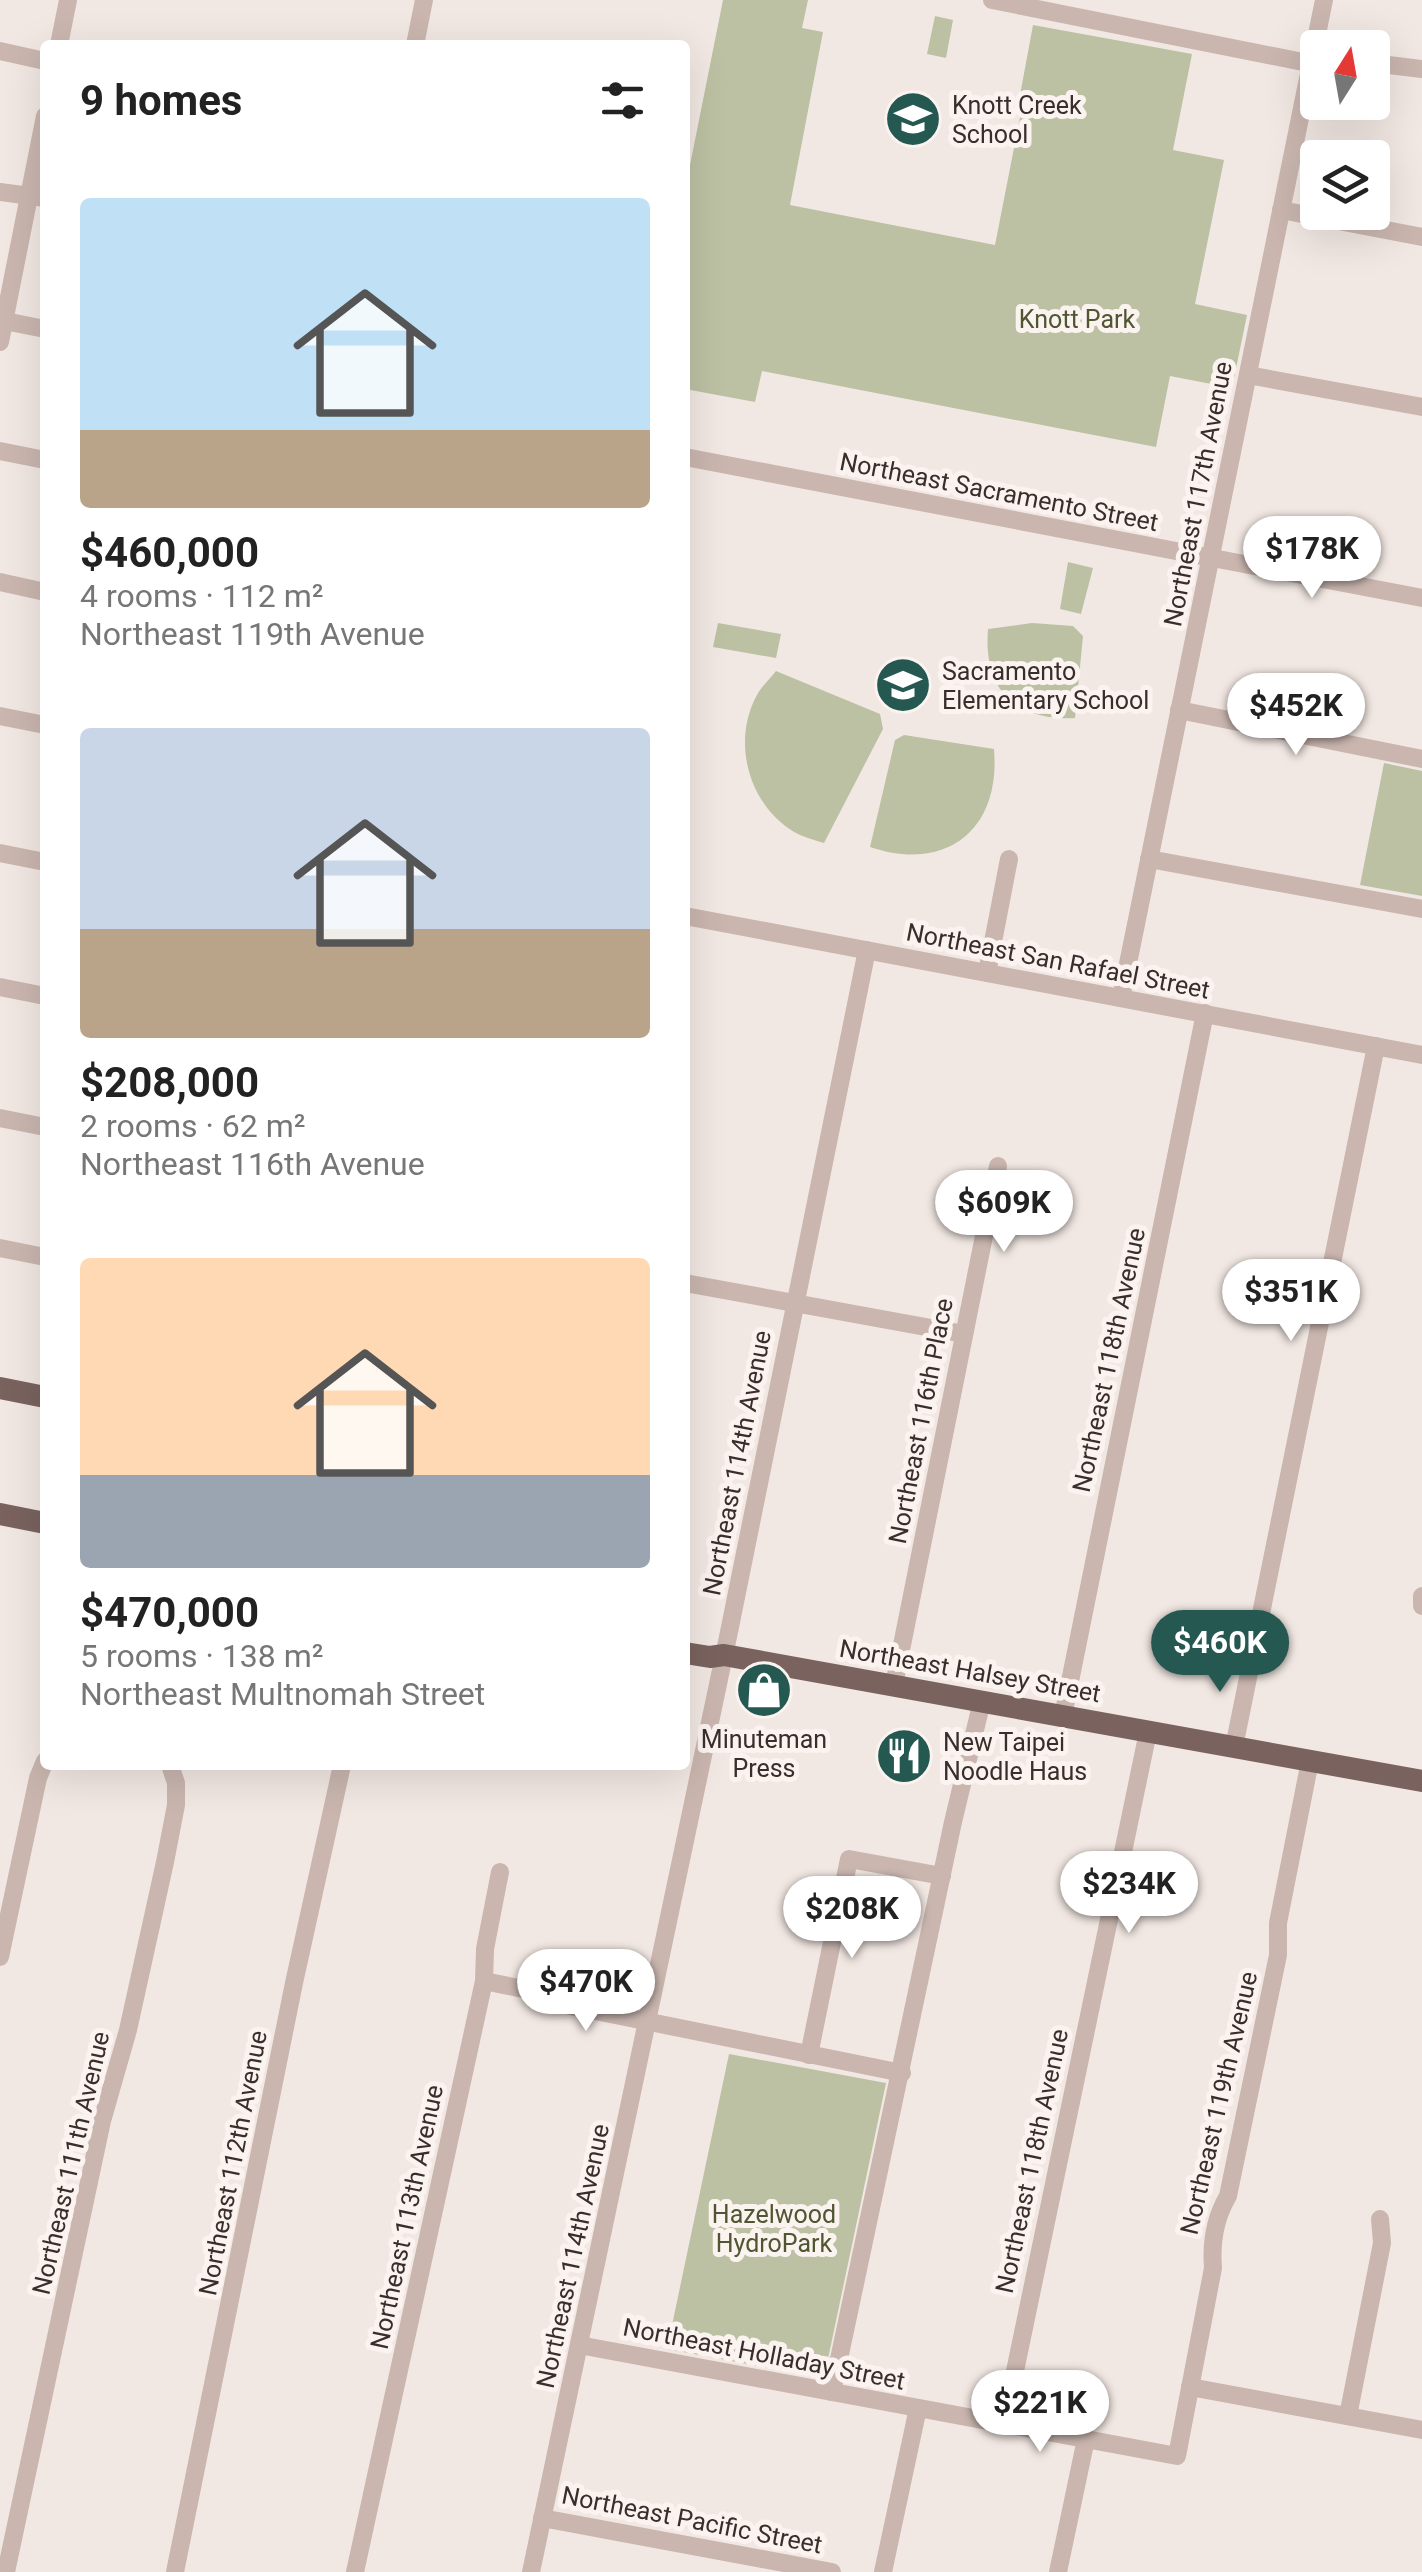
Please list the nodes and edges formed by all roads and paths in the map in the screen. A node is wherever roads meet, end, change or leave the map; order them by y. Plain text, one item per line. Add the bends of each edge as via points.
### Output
1 (68, 0) edge
2 (424, 0) edge
3 (992, 0) edge
4 (1324, 0) edge
5 (1319, 30) edge
6 (60, 40) edge
7 (416, 40) edge
8 (0, 52) edge
9 (40, 60) edge
10 (1300, 61) edge
11 (1390, 65) edge
12 (1422, 69) edge
13 (1302, 120) edge
14 (40, 166) edge
15 (0, 192) edge
16 (37, 196) edge
17 (1282, 210) junction
18 (1422, 236) edge
19 (2, 320) edge
20 (40, 328) edge
21 (0, 342) edge
22 (1248, 375) junction
23 (1422, 408) edge
24 (0, 451) edge
25 (690, 458) edge
26 (40, 459) edge
27 (1210, 558) junction
28 (0, 582) edge
29 (40, 591) edge
30 (1422, 598) edge
31 (1180, 710) junction
32 (0, 716) edge
33 (40, 725) edge
34 (1422, 760) edge
35 (0, 853) edge
36 (1149, 859) junction
37 (1009, 860) dead end
38 (40, 861) edge
39 (1422, 909) edge
40 (690, 917) edge
41 (867, 950) junction
42 (987, 973) junction
43 (0, 987) edge
44 (40, 995) edge
45 (1121, 998) junction
46 (1206, 1013) junction
47 (1376, 1046) junction
48 (1422, 1054) edge
49 (0, 1118) edge
50 (40, 1126) edge
51 (998, 1166) dead end
52 (0, 1248) edge
53 (40, 1257) edge
54 (690, 1283) edge
55 (795, 1303) junction
56 (964, 1334) junction
57 (0, 1388) edge
58 (40, 1395) edge
59 (0, 1514) edge
60 (40, 1523) edge
61 (1422, 1596) edge
62 (1422, 1606) edge
63 (690, 1639) edge
64 (690, 1654) edge
65 (724, 1655) junction
66 (894, 1686) junction
67 (982, 1702) junction
68 (1062, 1716) junction
69 (1148, 1732) junction
70 (1234, 1747) junction
71 (1310, 1761) junction
72 (42, 1770) edge
73 (172, 1770) edge
74 (341, 1770) edge
75 (1422, 1781) edge
76 (500, 1872) dead end
77 (942, 1876) junction
78 (0, 1957) edge
79 (484, 1982) junction
80 (648, 2022) junction
81 (810, 2055) junction
82 (902, 2073) junction
83 (1380, 2220) dead end
84 (579, 2344) junction
85 (1190, 2387) junction
86 (832, 2392) junction
87 (918, 2408) junction
88 (1348, 2416) junction
89 (1004, 2424) junction
90 (1422, 2430) edge
91 (1086, 2439) junction
92 (1176, 2456) joint
93 (542, 2518) junction
94 (6, 2572) edge
95 (176, 2572) edge
96 (355, 2572) edge
97 (532, 2572) edge
98 (832, 2572) edge
99 (883, 2572) edge
100 (1058, 2572) edge

1 - 6 street
2 - 7 street
3 - 10 street
4 - 5 street, Northeast 117th Avenue
8 - 9 street
11 - 12 street
13 - 17 street, Northeast 117th Avenue
14 - 16 street
15 - 16 street
16 - 19 street
17 - 18 street
17 - 22 street, Northeast 117th Avenue
19 - 20 street
19 - 21 street
22 - 23 street
22 - 27 street, Northeast 117th Avenue
24 - 26 street
25 - 27 street, Northeast Sacramento Street
27 - 30 street, Northeast Sacramento Street
27 - 31 street, Northeast 117th Avenue
28 - 29 street
31 - 34 street
31 - 36 street, Northeast 117th Avenue
32 - 33 street
35 - 38 street
36 - 39 street
36 - 45 street, Northeast 117th Avenue
37 - 42 street
40 - 41 street, Northeast San Rafael Street
41 - 42 street, Northeast San Rafael Street
41 - 55 street, Northeast 114th Avenue
42 - 45 street, Northeast San Rafael Street
43 - 44 street
45 - 46 street, Northeast San Rafael Street
46 - 47 street, Northeast San Rafael Street
46 - 68 street, Northeast 118th Avenue
47 - 48 street, Northeast San Rafael Street
47 - 70 street
49 - 50 street
51 - 56 street, Northeast 116th Place
52 - 53 street
54 - 55 street
55 - 56 street
55 - 65 street, Northeast 114th Avenue
56 - 66 street, Northeast 116th Place
57 - 58 main road
59 - 60 main road
61 - 62 street
63 - 65 main road via 712,1643
64 - 65 main road, Northeast Halsey Street
65 - 66 main road, Northeast Halsey Street
65 - 80 street, Northeast 114th Avenue
66 - 67 main road, Northeast Halsey Street
67 - 68 main road, Northeast Halsey Street
67 - 77 street
68 - 69 main road, Northeast Halsey Street
69 - 70 main road, Northeast Halsey Street
69 - 89 street, Northeast 118th Avenue
70 - 71 main road, Northeast Halsey Street
71 - 75 main road, Northeast Halsey Street
71 - 85 street, Northeast 119th Avenue via 1278,1923 1278,1955 1212,2250
72 - 78 street
73 - 94 street, Northeast 111th Avenue via 176,1805 165,1862
74 - 95 street, Northeast 112th Avenue
76 - 79 street, Northeast 113th Avenue
77 - 81 street via 849,1859
77 - 82 street
79 - 80 street
79 - 96 street, Northeast 113th Avenue
80 - 81 street
80 - 84 street, Northeast 114th Avenue
81 - 82 street
82 - 86 street
83 - 88 street via 1382,2242
84 - 86 street, Northeast Holladay Street
84 - 93 street, Northeast 114th Avenue
85 - 88 street
85 - 92 street, Northeast 119th Avenue
86 - 87 street, Northeast Holladay Street
87 - 89 street, Northeast Holladay Street
87 - 99 street
88 - 90 street
89 - 91 street, Northeast Holladay Street
91 - 92 street, Northeast Holladay Street
91 - 100 street
93 - 97 street, Northeast 114th Avenue
93 - 98 street, Northeast Pacific Street

